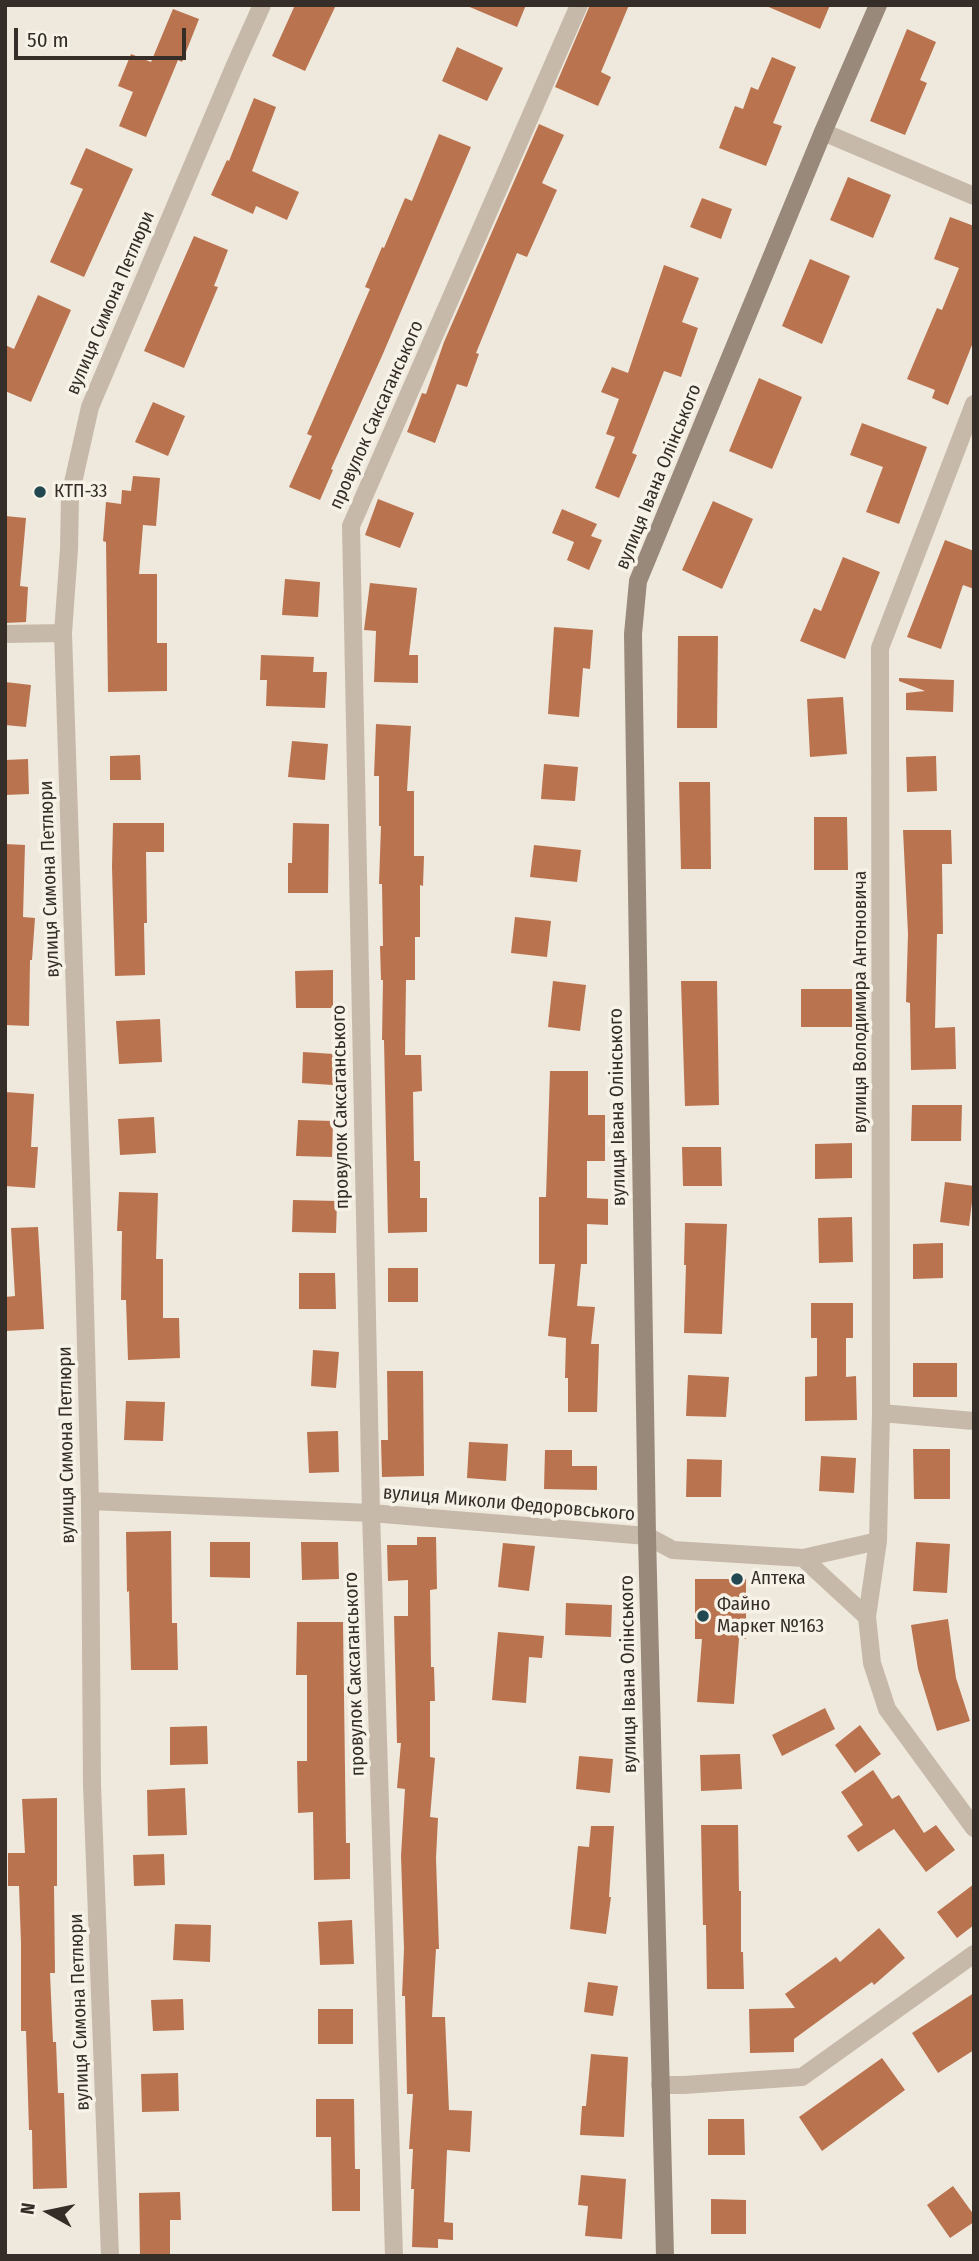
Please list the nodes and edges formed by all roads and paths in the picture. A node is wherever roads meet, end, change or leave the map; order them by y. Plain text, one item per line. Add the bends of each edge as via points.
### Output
1 (262, 5) edge
2 (579, 5) edge
3 (878, 5) edge
4 (822, 132) junction
5 (974, 196) edge
6 (974, 404) edge
7 (63, 633) junction
8 (5, 634) edge
9 (881, 1413) junction
10 (974, 1421) edge
11 (90, 1501) junction
12 (371, 1513) junction
13 (647, 1536) junction
14 (878, 1542) junction
15 (803, 1558) junction
16 (867, 1617) junction
17 (974, 1828) edge
18 (974, 1954) edge
19 (660, 2085) junction
20 (110, 2256) edge
21 (394, 2256) edge
22 (665, 2256) edge

1 - 7 street, вулиця Симона Петлюри via 90,407 70,496
2 - 12 street, провулок Саксаганського via 351,526
3 - 4 street, вулиця Івана Олінського
4 - 5 street
4 - 13 street, вулиця Івана Олінського via 639,581 633,647
6 - 9 street, вулиця Володимира Антоновича via 880,648
7 - 8 street
7 - 11 street, вулиця Симона Петлюри
9 - 10 street
9 - 14 street, вулиця Володимира Антоновича
11 - 12 street, вулиця Миколи Федоровського
11 - 20 street, вулиця Симона Петлюри via 92,1785
12 - 13 street, вулиця Миколи Федоровського
12 - 21 street, провулок Саксаганського
13 - 15 street, вулиця Миколи Федоровського via 673,1550
13 - 19 street, вулиця Івана Олінського
14 - 15 street, вулиця Миколи Федоровського
14 - 16 street, вулиця Володимира Антоновича
15 - 16 street
16 - 17 street via 872,1663 887,1709
18 - 19 street via 802,2077
19 - 22 street, вулиця Івана Олінського

